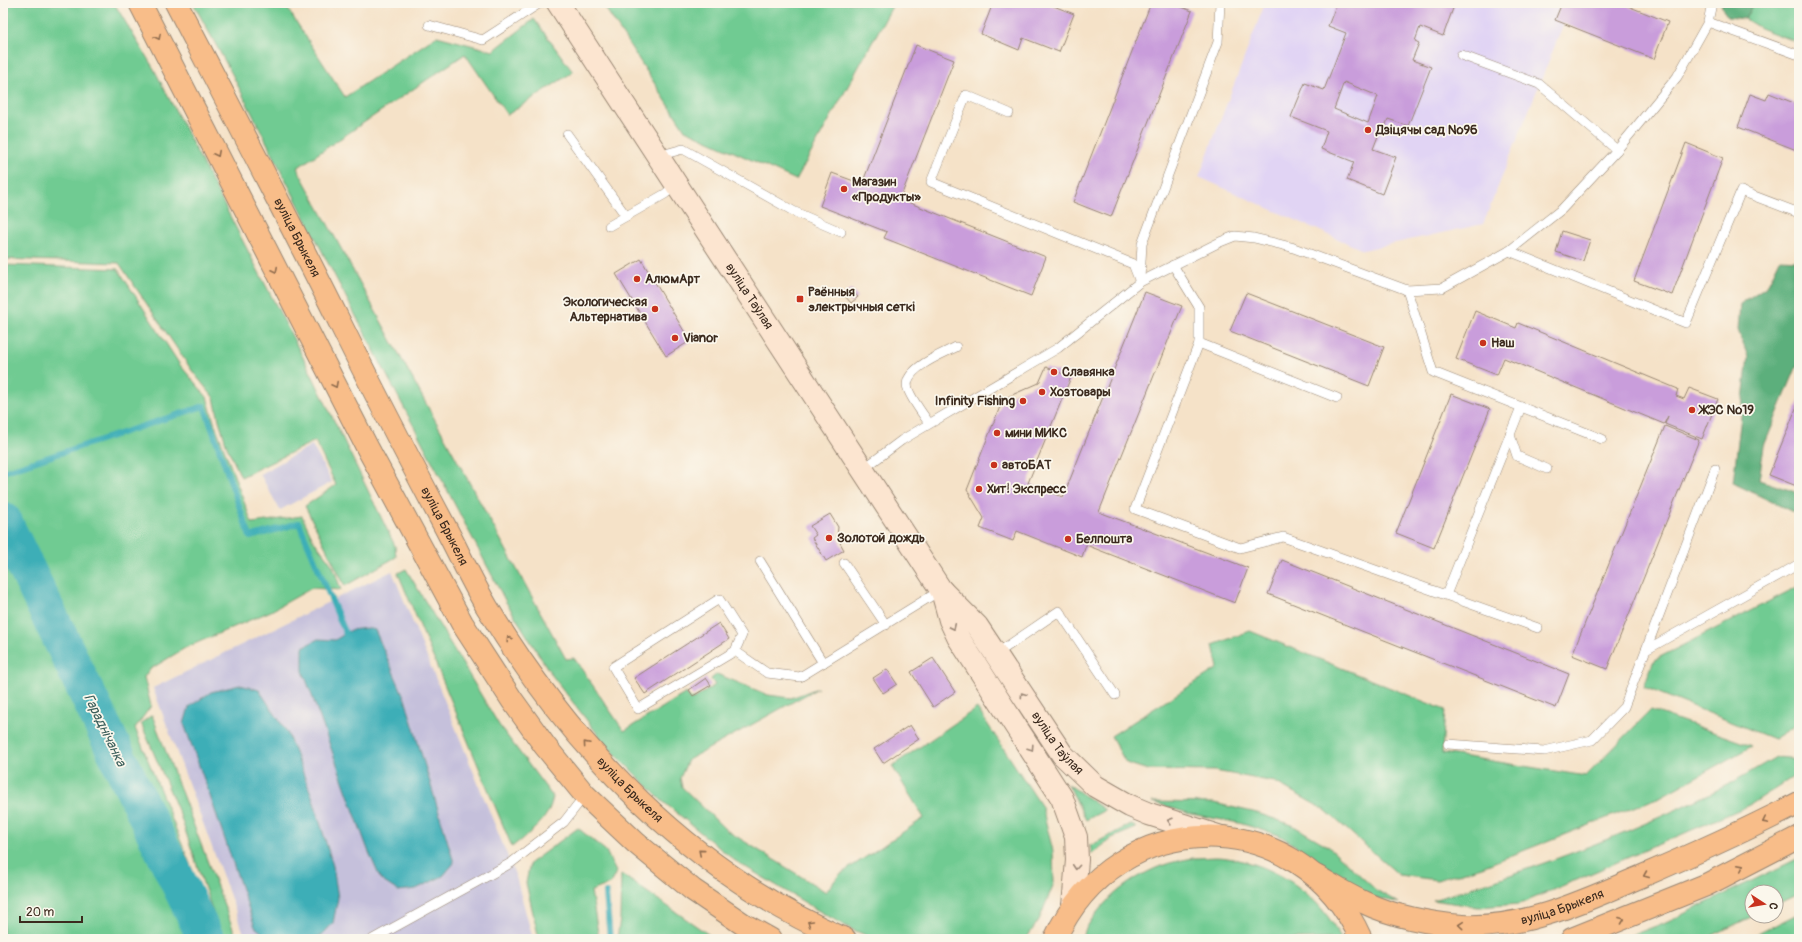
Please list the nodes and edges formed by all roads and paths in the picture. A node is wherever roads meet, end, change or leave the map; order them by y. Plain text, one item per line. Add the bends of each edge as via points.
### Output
1 (140, 3) edge
2 (176, 3) edge
3 (540, 3) edge
4 (558, 3) edge
5 (1220, 3) edge
6 (1712, 3) edge
7 (1708, 22) junction
8 (429, 25) dead end
9 (1461, 55) dead end
10 (1799, 56) edge
11 (1009, 113) dead end
12 (567, 134) dead end
13 (1617, 150) junction
14 (656, 156) junction
15 (676, 185) junction
16 (1799, 214) edge
17 (626, 216) junction
18 (609, 226) dead end
19 (841, 232) dead end
20 (1508, 251) junction
21 (1173, 266) junction
22 (1140, 282) junction
23 (1407, 290) junction
24 (1199, 343) junction
25 (956, 347) dead end
26 (1337, 398) dead end
27 (1521, 407) junction
28 (929, 423) junction
29 (1510, 435) junction
30 (1602, 439) dead end
31 (1547, 469) dead end
32 (1715, 469) dead end
33 (862, 470) junction
34 (760, 561) dead end
35 (844, 563) dead end
36 (1799, 564) edge
37 (941, 590) junction
38 (1446, 595) junction
39 (886, 625) junction
40 (1538, 628) dead end
41 (1646, 650) junction
42 (735, 651) junction
43 (996, 654) junction
44 (823, 663) junction
45 (1115, 695) dead end
46 (1448, 744) dead end
47 (584, 795) junction
48 (1799, 802) edge
49 (1221, 837) junction
50 (1799, 837) edge
51 (1316, 876) junction
52 (1073, 906) junction
53 (373, 939) edge
54 (770, 939) edge
55 (845, 939) edge
56 (1055, 939) edge
57 (1361, 939) edge
58 (1572, 939) edge

1 -> 47 main road via 367,447 462,623 512,700
55 -> 2 main road, вуліца Брыкеля via 818,928 759,894 710,860 653,813 612,774 573,729 536,680 487,606 395,433 297,236
3 - 8 lane via 483,40
4 - 14 main road, вуліца Таўлая
5 - 22 lane via 1218,42 1142,244
6 - 7 lane
7 - 10 lane
7 - 13 lane via 1677,77
9 - 13 lane via 1539,84
11 - 22 lane via 966,95 931,182 1129,262 1133,264
12 - 17 lane
13 - 20 lane via 1562,209
14 - 15 main road, вуліца Таўлая
14 - 19 lane via 682,149 795,212
15 - 17 lane
15 - 33 main road, вуліца Таўлая
16 - 20 lane via 1741,191 1686,323
17 - 18 lane
20 - 23 lane via 1442,288
21 - 22 lane
21 - 23 lane via 1235,236 1291,247
21 - 24 lane via 1199,307
22 - 28 lane via 1058,348
23 - 27 lane via 1433,372
24 - 26 lane
24 - 38 lane via 1135,509 1240,548 1283,537
25 - 28 lane via 912,371 907,378 907,388
27 - 29 lane
27 - 30 lane
28 - 33 lane
29 - 31 lane via 1517,456
29 - 38 lane
32 - 41 lane
33 - 37 main road, вуліца Таўлая
34 - 44 lane
35 - 39 lane
36 - 41 lane
37 - 39 lane
37 - 43 main road, вуліца Таўлая via 977,626
37 -> 52 main road, вуліца Таўлая via 958,637 1062,798 1076,837
38 - 40 lane
39 - 44 lane
41 - 46 lane via 1624,707 1592,740 1544,751
42 - 42 lane via 742,635 719,599 613,667 638,709
42 - 44 lane via 767,673 800,677
43 - 45 lane via 1060,611
49 -> 43 main road, вуліца Таўлая via 1149,814 1095,786 1062,754
47 - 53 lane via 564,822 511,863
47 - 54 main road via 636,843 693,890
48 -> 51 main road, вуліца Брыкеля via 1704,850 1611,890 1533,918 1500,925 1463,926 1407,917 1365,903
49 - 51 main road via 1255,843 1287,856
49 - 52 main road via 1187,838 1154,845 1129,857 1096,880
58 -> 50 main road via 1706,885
51 - 57 main road via 1337,897
52 - 56 main road

